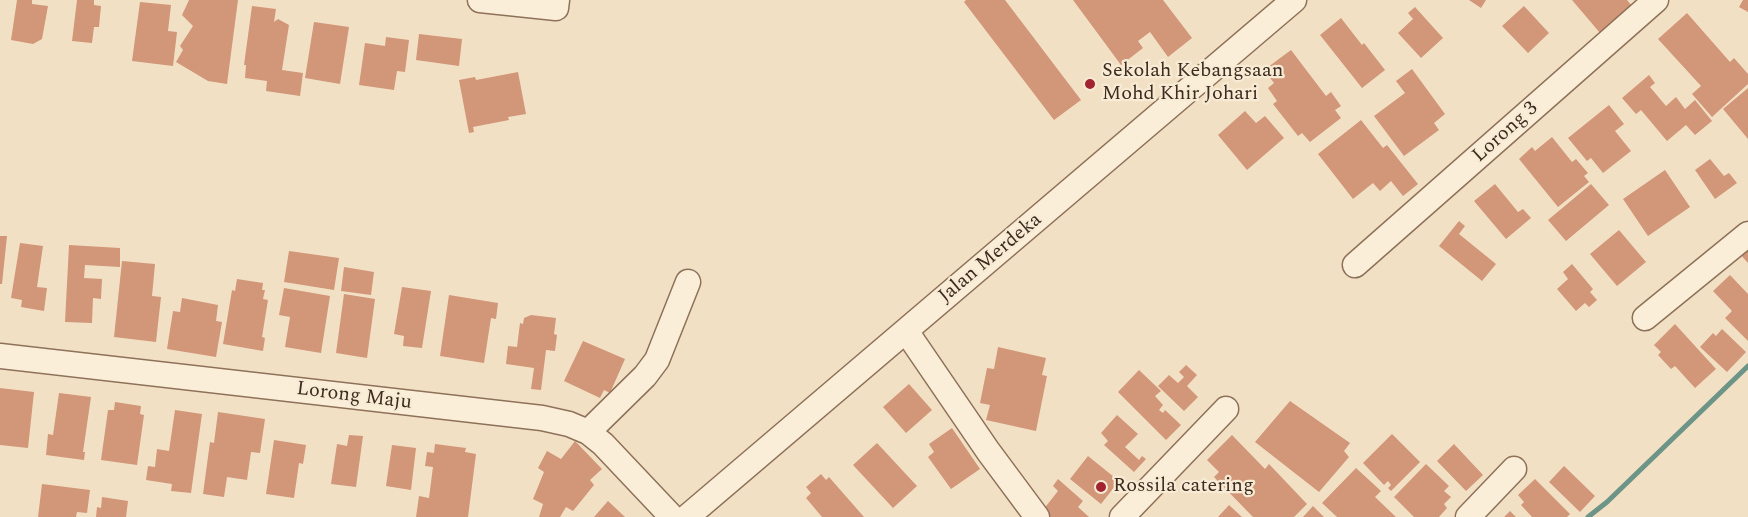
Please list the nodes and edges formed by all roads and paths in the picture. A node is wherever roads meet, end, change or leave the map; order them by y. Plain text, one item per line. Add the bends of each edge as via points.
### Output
1 (480, 0) edge
2 (1294, 0) edge
3 (1656, 0) edge
4 (556, 4) edge
5 (1748, 234) edge
6 (1355, 265) dead end
7 (688, 282) dead end
8 (1644, 318) dead end
9 (906, 331) junction
10 (0, 356) edge
11 (1226, 409) dead end
12 (588, 432) junction
13 (1514, 469) dead end
14 (672, 517) edge
15 (687, 517) edge
16 (1037, 517) edge
17 (1122, 517) edge
18 (1468, 517) edge

1 - 4 street
2 - 9 street, Jalan Merdeka
3 - 6 street, Lorong 3
5 - 8 street
7 - 12 street via 657,360
9 - 15 street, Jalan Merdeka
9 - 16 street
10 - 12 street, Lorong Maju via 542,418
11 - 17 street
12 - 14 street, Lorong Maju
13 - 18 street

